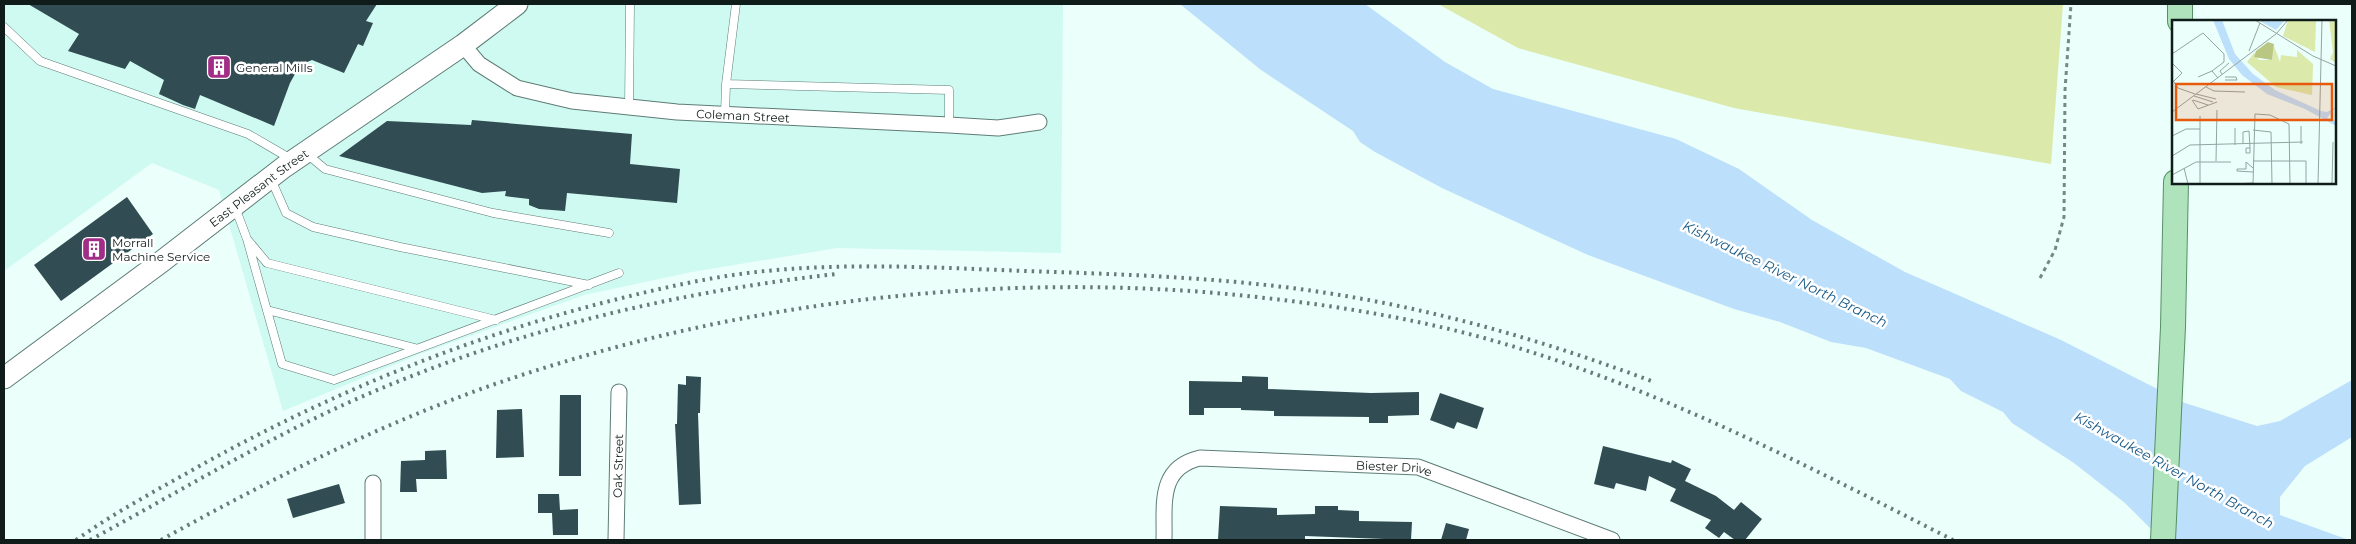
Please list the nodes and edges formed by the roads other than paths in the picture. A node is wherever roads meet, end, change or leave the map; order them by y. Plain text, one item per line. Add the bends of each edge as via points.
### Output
1 (517, 4) edge
2 (630, 4) edge
3 (736, 4) edge
4 (2180, 4) edge
5 (2180, 20) edge
6 (4, 27) edge
7 (463, 45) junction
8 (726, 84) junction
9 (629, 107) junction
10 (725, 114) junction
11 (1039, 122) dead end
12 (948, 125) junction
13 (299, 156) junction
14 (270, 178) junction
15 (2176, 184) edge
16 (235, 205) junction
17 (609, 233) dead end
18 (247, 239) junction
19 (619, 273) dead end
20 (591, 285) junction
21 (267, 310) junction
22 (496, 320) junction
23 (416, 348) junction
24 (4, 378) edge
25 (618, 392) dead end
26 (373, 483) dead end
27 (373, 540) edge
28 (616, 540) edge
29 (1164, 540) edge
30 (1612, 540) edge
31 (2163, 540) edge

1 - 7 main road, East Pleasant Street
2 - 9 lane
3 - 8 lane
4 - 5 main road
6 - 13 lane via 40,61 248,134
7 - 9 street, Coleman Street via 479,64 517,88 572,101
7 - 13 main road, East Pleasant Street
8 - 10 lane
8 - 12 lane via 949,90
9 - 10 street, Coleman Street
10 - 12 street, Coleman Street
11 - 12 street, Coleman Street via 998,128
13 - 14 main road, East Pleasant Street
13 - 17 lane via 325,169 493,213
14 - 16 main road, East Pleasant Street
14 - 20 lane via 286,213 313,227
15 - 31 main road via 2174,327
16 - 18 lane
16 - 24 main road, East Pleasant Street
18 - 21 lane
18 - 22 lane via 267,263
19 - 20 lane
20 - 22 lane
21 - 23 lane
21 - 23 lane via 282,364 334,380
22 - 23 lane
25 - 28 street, Oak Street
26 - 27 street
29 - 30 street, Biester Drive via 1165,490 1170,476 1186,462 1200,458 1418,468

